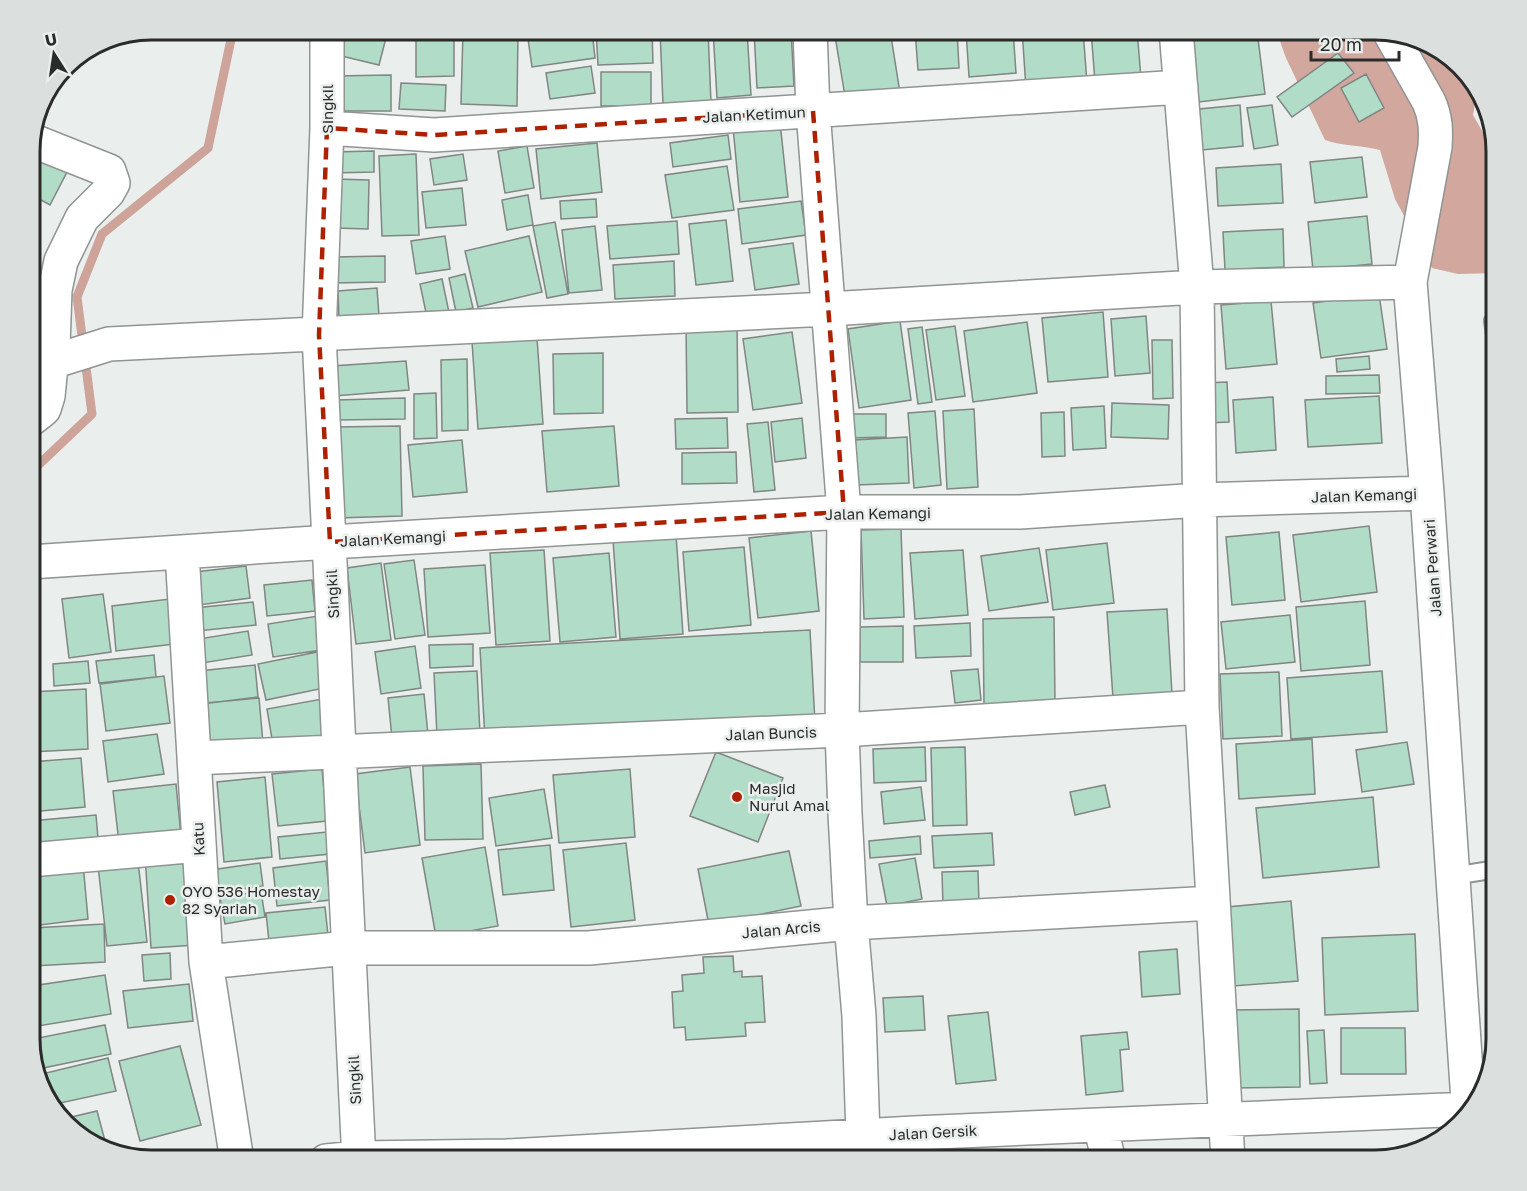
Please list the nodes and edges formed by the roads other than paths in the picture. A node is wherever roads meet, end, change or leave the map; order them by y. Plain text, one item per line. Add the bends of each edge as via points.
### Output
1 (327, 40) edge
2 (810, 40) edge
3 (1177, 40) edge
4 (1396, 43) edge
5 (1181, 87) junction
6 (813, 111) junction
7 (327, 128) junction
8 (41, 144) edge
9 (1410, 282) junction
10 (1197, 287) junction
11 (828, 309) junction
12 (319, 335) junction
13 (59, 360) junction
14 (41, 411) edge
15 (1427, 493) junction
16 (1200, 500) junction
17 (844, 512) junction
18 (330, 542) junction
19 (182, 552) junction
20 (41, 561) edge
21 (1202, 707) junction
22 (842, 730) junction
23 (339, 752) junction
24 (194, 758) junction
25 (199, 845) junction
26 (41, 859) edge
27 (1486, 871) edge
28 (1453, 876) junction
29 (1213, 903) junction
30 (851, 922) junction
31 (348, 948) junction
32 (206, 962) junction
33 (1468, 1101) edge
34 (1459, 1112) edge
35 (1224, 1120) junction
36 (1100, 1125) junction
37 (864, 1148) edge
38 (235, 1150) edge
39 (358, 1150) edge
40 (775, 1150) edge
41 (1106, 1150) edge
42 (1227, 1150) edge

1 - 7 street, Singkil
2 - 6 street
3 - 5 street
4 - 9 street, Jalan Perwari via 1430,102 1436,126
5 - 6 street, Jalan Ketimun
5 - 10 street
6 - 7 street, Jalan Ketimun via 434,135
6 - 11 street
7 - 12 street, Singkil
8 - 13 street via 109,171 113,183 82,218 61,261 55,290
9 - 10 street
9 - 15 street, Jalan Perwari
10 - 11 street
10 - 16 street
11 - 12 street
11 - 17 street
12 - 13 street via 110,344
12 - 18 street, Singkil
13 - 14 street
15 - 16 street, Jalan Kemangi
15 - 28 street, Jalan Perwari
16 - 17 street, Jalan Kemangi via 1020,512
16 - 21 street
17 - 18 street, Jalan Kemangi
17 - 22 street
18 - 19 street, Jalan Kemangi
18 - 23 street, Singkil
19 - 20 street, Jalan Kemangi
19 - 24 street, Katu
21 - 22 street, Jalan Buncis
21 - 29 street
22 - 23 street, Jalan Buncis
22 - 30 street
23 - 24 street, Jalan Buncis
23 - 31 street, Singkil
24 - 25 street, Katu
25 - 26 street
25 - 32 street, Katu
27 - 28 lane
28 - 33 street, Jalan Perwari
29 - 30 street, Jalan Arcis
29 - 35 street
30 - 31 street, Jalan Arcis via 589,948
30 - 37 street
31 - 32 street, Jalan Arcis
31 - 39 street, Singkil
32 - 38 street, Katu
34 - 35 street, Jalan Gersik
35 - 36 street, Jalan Gersik
35 - 42 street
36 - 37 street, Jalan Gersik
36 - 41 street
37 - 40 street, Jalan Gersik

